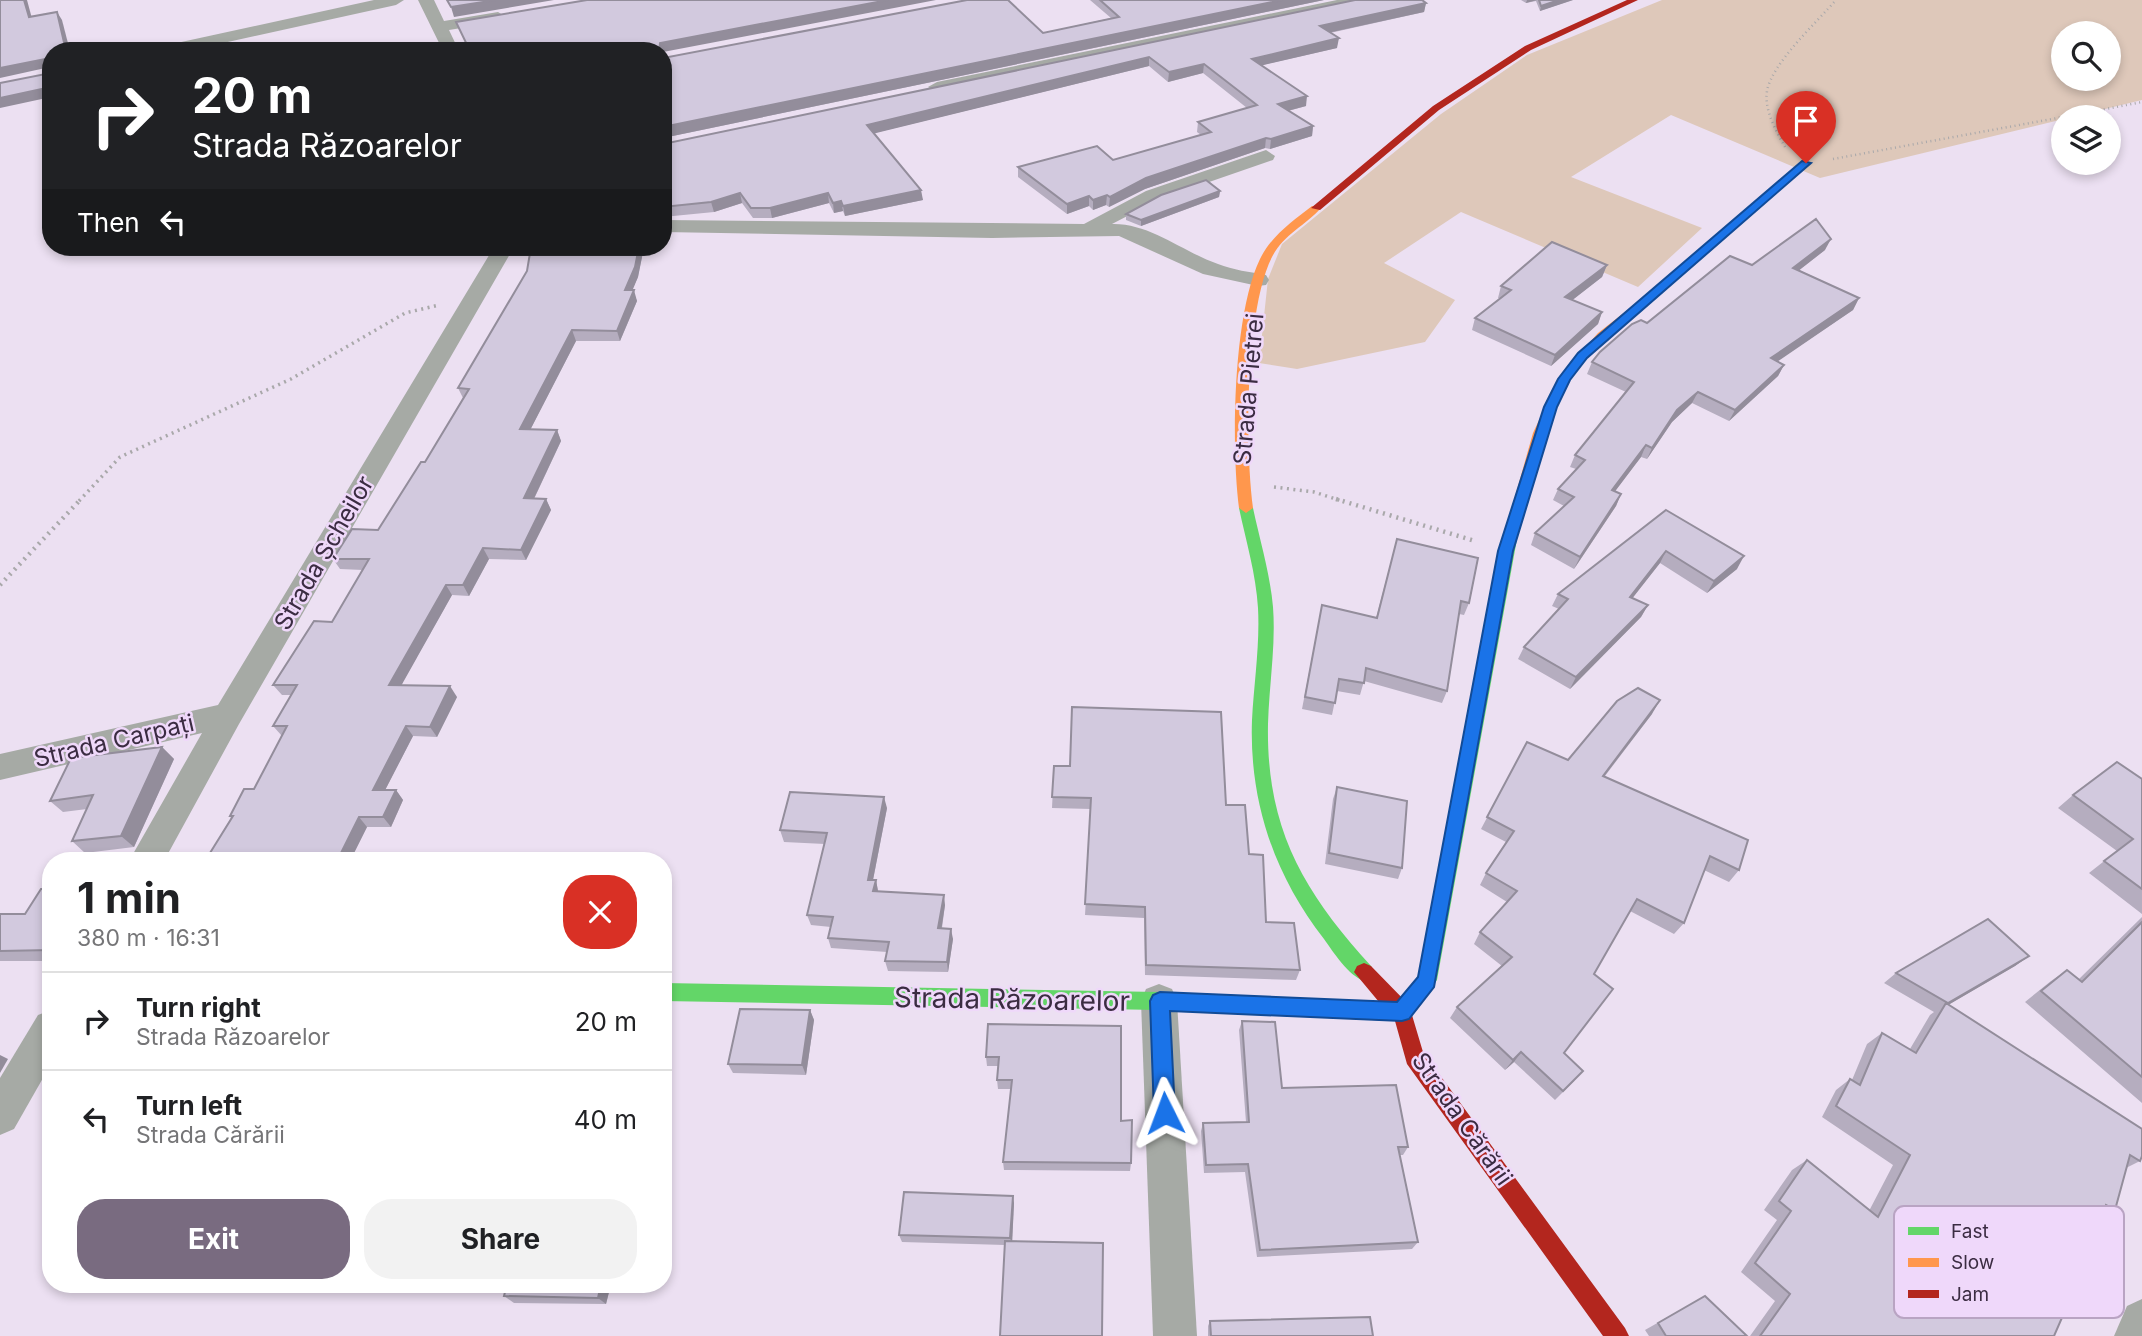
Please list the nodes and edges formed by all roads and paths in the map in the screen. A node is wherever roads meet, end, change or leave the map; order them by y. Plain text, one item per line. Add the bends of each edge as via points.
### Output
1 (396, 0) edge
2 (426, 0) edge
3 (1360, 0) edge
4 (1634, 0) edge
5 (1836, 0) edge
6 (519, 13) edge
7 (439, 27) junction
8 (204, 42) edge
9 (446, 42) edge
10 (922, 90) edge
11 (2142, 102) edge
12 (2121, 106) edge
13 (2051, 119) edge
14 (1266, 156) dead end
15 (1806, 163) junction
16 (672, 226) edge
17 (1092, 228) junction
18 (498, 256) edge
19 (1258, 279) junction
20 (474, 296) junction
21 (1242, 492) junction
22 (1506, 551) junction
23 (0, 585) edge
24 (228, 715) junction
25 (0, 766) edge
26 (151, 852) edge
27 (672, 992) edge
28 (1160, 1001) junction
29 (1402, 1012) junction
30 (42, 1043) edge
31 (0, 1115) edge
32 (2142, 1321) edge
33 (1175, 1336) edge
34 (1617, 1336) edge
35 (2136, 1336) edge

1 - 8 street
2 - 7 street
3 - 10 street
4 - 19 street, Strada Pietrei via 1528,48 1436,108 1280,237 1264,259
5 - 15 path via 1776,71 1767,89 1778,135 1787,150
6 - 7 street
7 - 9 street
11 - 12 path
13 - 15 path
14 - 17 street via 1134,204
15 - 22 street via 1582,356 1564,379 1550,407
16 - 17 street via 992,232
17 - 19 street via 1136,234 1196,264
18 - 20 street, Strada Șcheilor
19 - 21 street, Strada Pietrei via 1241,424
20 - 23 path via 405,313 291,379 120,457
20 - 24 street, Strada Șcheilor
21 - 22 path via 1287,487 1314,492
21 - 29 street, Strada Pietrei via 1262,580 1266,622 1260,734 1262,791 1273,836 1305,900 1336,942
22 - 29 street via 1427,981
24 - 25 street, Strada Carpați
24 - 26 street, Strada Șcheilor
27 - 28 street, Strada Răzoarelor
28 - 29 street, Strada Răzoarelor
28 - 33 street
29 - 34 street, Strada Cărării via 1414,1057
30 - 31 street
32 - 35 street

